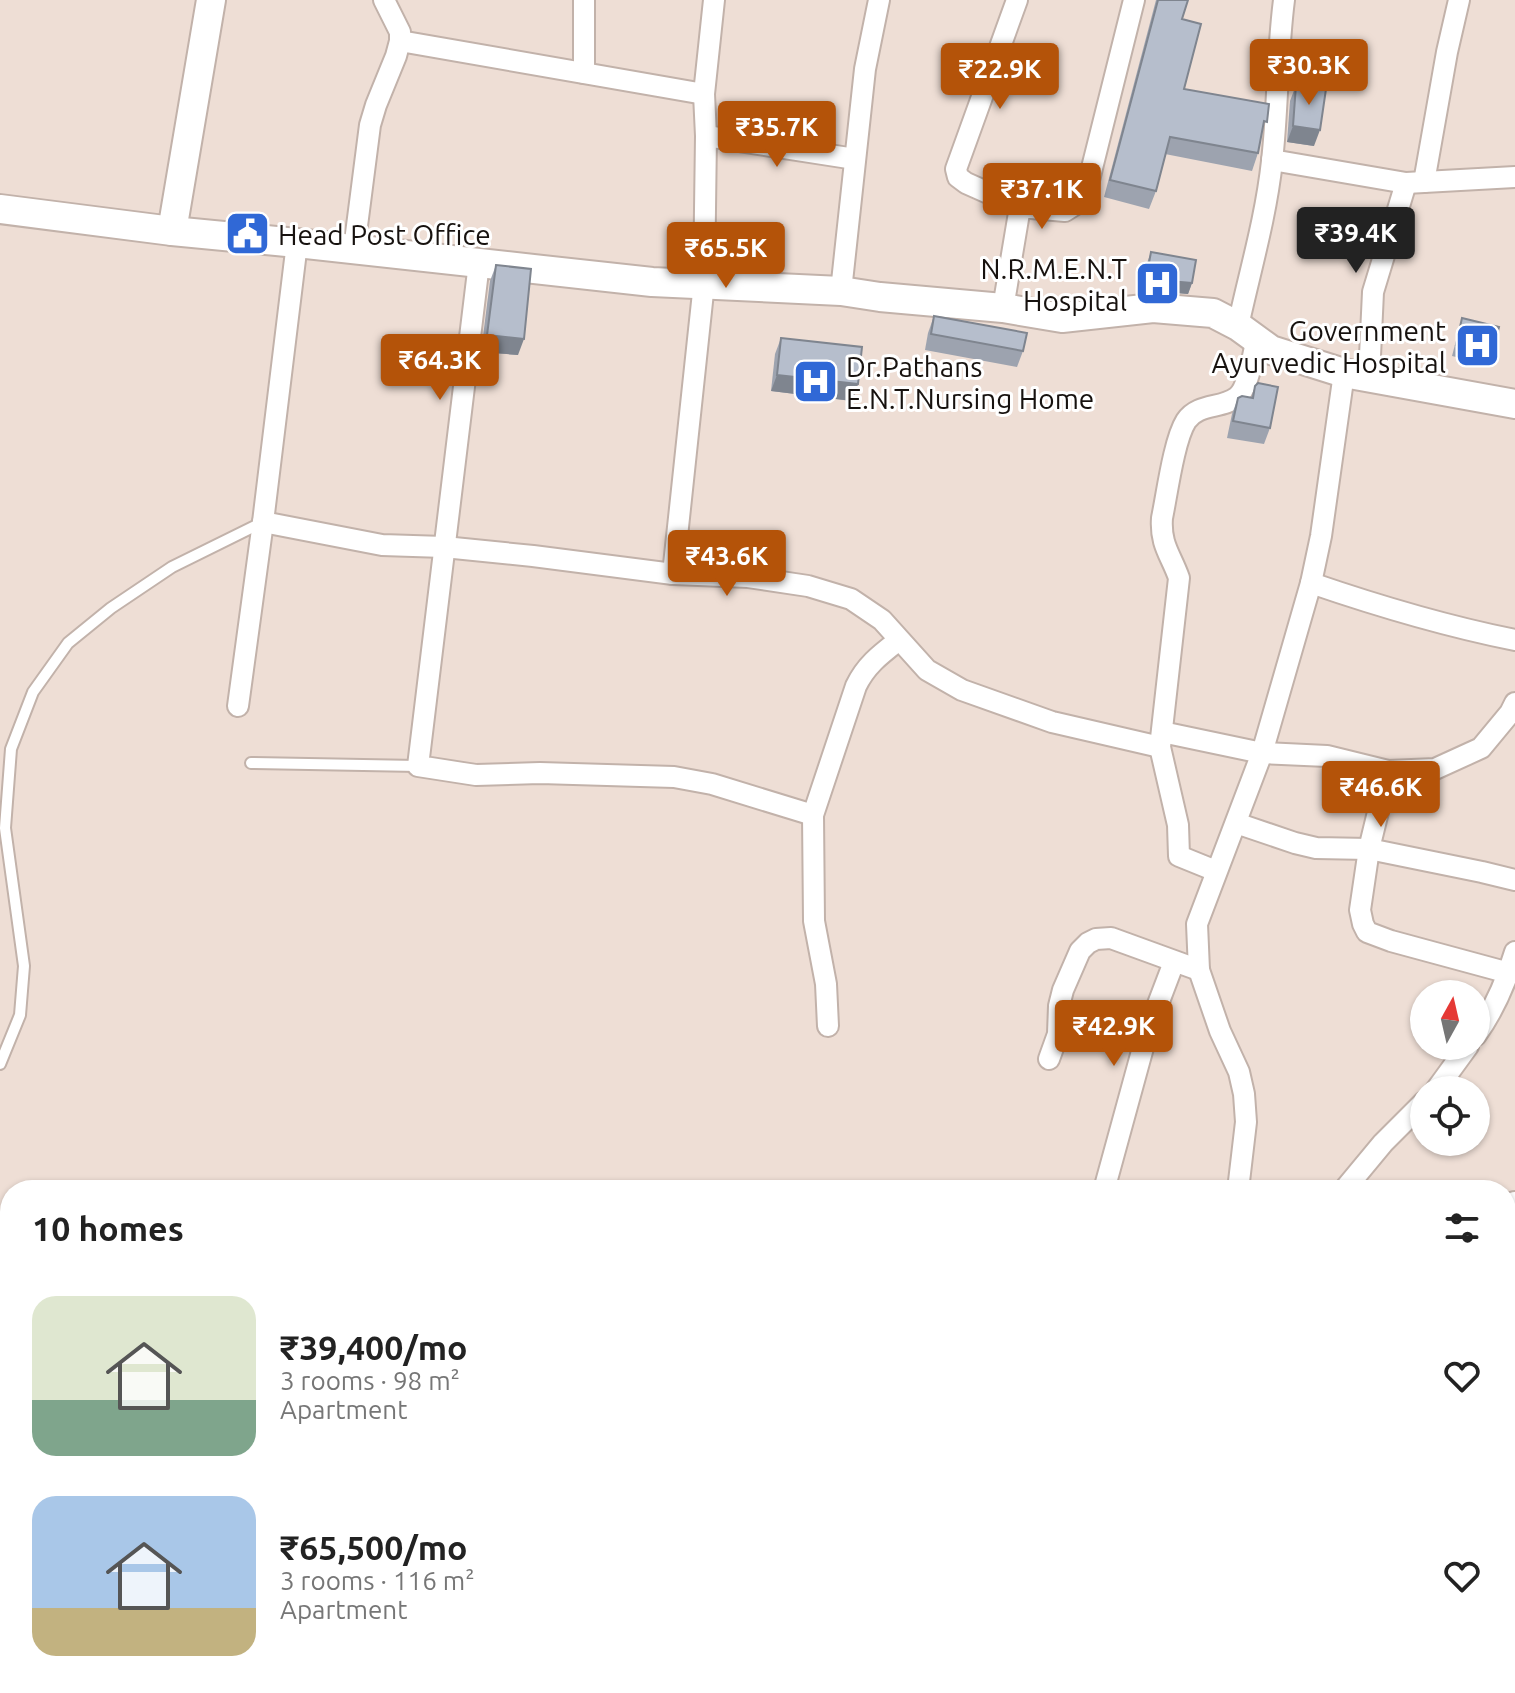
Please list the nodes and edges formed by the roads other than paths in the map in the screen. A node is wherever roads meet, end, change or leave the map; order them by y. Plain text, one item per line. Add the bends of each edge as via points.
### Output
1 (211, 0) edge
2 (384, 0) edge
3 (584, 0) edge
4 (714, 0) edge
5 (879, 0) edge
6 (1017, 0) edge
7 (1134, 0) edge
8 (1284, 0) edge
9 (1459, 0) edge
10 (400, 41) junction
11 (584, 73) junction
12 (704, 94) junction
13 (706, 136) junction
14 (855, 159) junction
15 (1272, 160) junction
16 (1515, 177) edge
17 (1415, 183) junction
18 (1020, 207) junction
19 (0, 209) edge
20 (172, 231) junction
21 (297, 243) junction
22 (354, 249) junction
23 (479, 263) junction
24 (704, 283) junction
25 (841, 291) junction
26 (1003, 308) junction
27 (1247, 332) junction
28 (1356, 375) junction
29 (1515, 404) edge
30 (263, 522) junction
31 (444, 547) junction
32 (673, 574) junction
33 (1311, 583) junction
34 (899, 640) junction
35 (1515, 640) edge
36 (1515, 703) edge
37 (238, 706) dead end
38 (1161, 740) junction
39 (1262, 753) junction
40 (251, 763) dead end
41 (418, 766) junction
42 (1388, 771) junction
43 (813, 815) junction
44 (1236, 823) junction
45 (1369, 849) junction
46 (1216, 871) junction
47 (1515, 880) edge
48 (1515, 952) edge
49 (1174, 962) junction
50 (1199, 970) junction
51 (1509, 973) junction
52 (1490, 1015) edge
53 (828, 1026) dead end
54 (1049, 1059) dead end
55 (0, 1064) edge
56 (1410, 1116) edge
57 (1107, 1180) edge
58 (1239, 1180) edge
59 (1352, 1180) edge

1 - 20 main road
2 - 10 street
3 - 11 street
4 - 12 street
5 - 14 street
6 - 18 street via 956,169 966,183
7 - 18 street via 1089,180 1076,204 1065,211
8 - 15 street
9 - 17 street
10 - 11 street
10 - 22 street via 370,125
11 - 12 street
12 - 13 street
13 - 14 street
13 - 24 street
14 - 25 street
15 - 17 street
15 - 27 street
16 - 17 street
17 - 28 street via 1373,292
18 - 26 street
19 - 20 main road
20 - 21 main road
21 - 22 main road
21 - 30 street
22 - 23 main road
23 - 24 main road
23 - 31 street
24 - 25 main road
24 - 32 street
25 - 26 main road
26 - 27 main road via 1062,318 1153,308 1213,313
27 - 28 main road via 1271,350
27 - 38 street via 1245,386 1237,397 1188,418 1162,518 1163,543 1179,578
28 - 29 main road
28 - 33 street
30 - 31 street via 382,545
30 - 37 street
30 - 55 lane via 172,567 111,608 68,643 33,692 11,749 5,828 24,966 20,1015
31 - 32 street
31 - 41 street
32 - 34 street via 808,586 851,599 882,620
33 - 35 street via 1390,610
33 - 39 street
34 - 38 street via 927,670 962,690 1052,722
34 - 43 street via 875,659 856,686
36 - 42 street via 1481,748 1435,769
38 - 39 street
38 - 46 street via 1179,856
39 - 42 street via 1327,756
39 - 44 street
40 - 41 lane
41 - 43 street via 476,775 674,777
42 - 45 street
43 - 53 street via 814,921
44 - 45 street via 1316,848
44 - 46 street
45 - 47 street
45 - 51 street via 1360,910 1367,932
46 - 50 street via 1197,924
48 - 51 street
49 - 50 street
49 - 54 street via 1111,938 1088,943 1063,990
49 - 57 street via 1147,1033
50 - 58 street via 1244,1094
51 - 52 street
56 - 59 street

